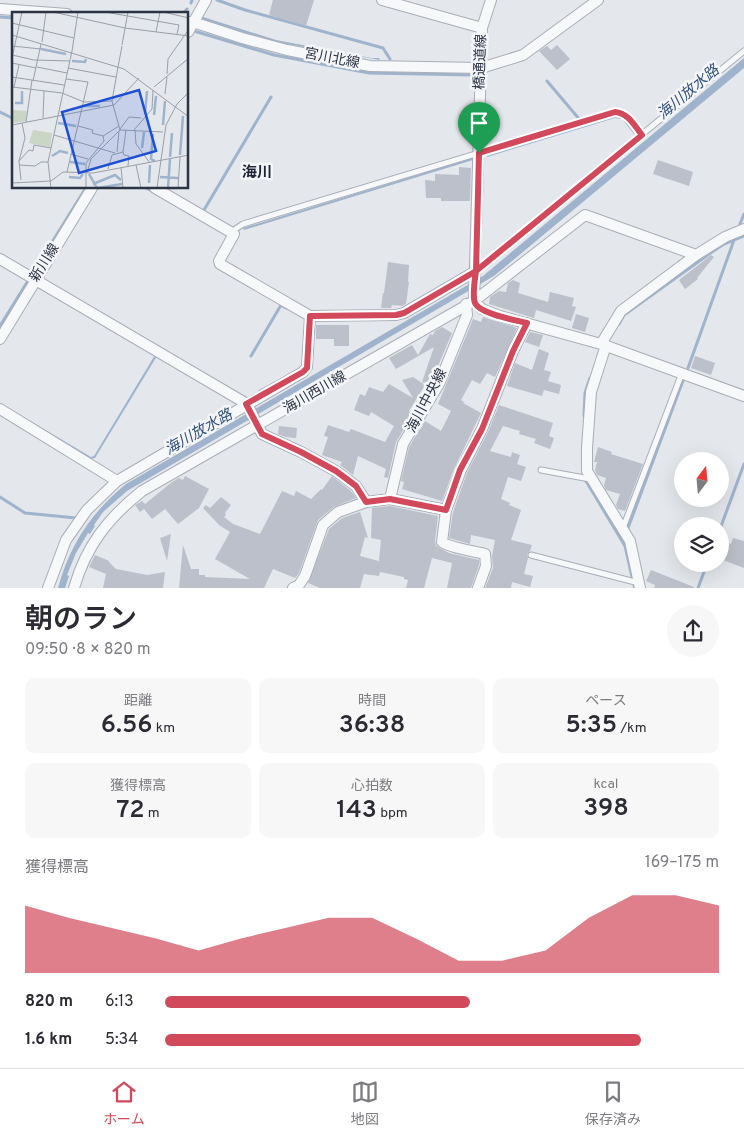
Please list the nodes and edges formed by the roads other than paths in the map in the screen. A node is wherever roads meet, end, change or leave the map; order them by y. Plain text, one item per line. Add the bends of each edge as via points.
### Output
1 (206, 0) edge
2 (382, 0) edge
3 (491, 0) edge
4 (598, 0) edge
5 (0, 9) edge
6 (40, 12) edge
7 (190, 22) edge
8 (482, 28) junction
9 (744, 51) edge
10 (481, 68) junction
11 (642, 135) junction
12 (479, 153) junction
13 (91, 189) edge
14 (157, 189) edge
15 (744, 230) edge
16 (230, 232) junction
17 (696, 255) junction
18 (0, 259) edge
19 (476, 273) junction
20 (35, 278) junction
21 (472, 300) junction
22 (310, 316) junction
23 (527, 323) junction
24 (0, 339) edge
25 (604, 345) junction
26 (682, 372) junction
27 (744, 396) edge
28 (248, 405) junction
29 (0, 410) edge
30 (257, 424) junction
31 (541, 470) dead end
32 (590, 479) junction
33 (117, 480) junction
34 (390, 499) junction
35 (366, 502) junction
36 (446, 510) junction
37 (622, 530) junction
38 (531, 556) dead end
39 (639, 586) edge
40 (48, 588) edge
41 (74, 588) edge
42 (293, 588) edge
43 (478, 588) edge

1 - 7 street
2 - 8 street
3 - 8 street, 橋通道線
4 - 10 street, 宮川北線 via 523,55
5 - 6 street
7 - 10 street, 宮川北線 via 287,50 370,66
8 - 10 street, 橋通道線
9 - 11 lane
10 - 12 street, 橋通道線
11 - 12 lane via 627,116 615,112
11 - 19 lane
12 - 16 lane via 243,224
12 - 19 street, 橋通道線
13 - 20 street, 新川線
14 - 16 street
15 - 17 street
16 - 22 street via 234,234 220,264
17 - 21 street, 海川西川線 via 585,214
17 - 25 street via 621,311
18 - 20 street
19 - 21 street, 海川中央線
19 - 22 street via 404,313
20 - 24 street, 新川線
20 - 28 street
21 - 23 street via 482,309
21 - 30 street, 海川西川線
21 - 34 street, 海川中央線 via 438,384 403,444
22 - 28 street via 307,368
23 - 25 street
23 - 36 street via 482,429 460,470
25 - 26 street
25 - 32 street via 591,392 587,448
26 - 27 street
26 - 37 lane
28 - 30 street
28 - 33 street
29 - 33 street
30 - 35 street via 262,434 336,471 356,486
30 - 41 street, 海川西川線 via 142,491 119,509 101,529 87,553
31 - 32 lane
32 - 37 street
33 - 40 street via 87,510 66,540
34 - 35 street
34 - 36 street
35 - 42 street via 338,512 323,525 305,576 300,585
36 - 43 street via 442,542 485,554 486,566
37 - 39 street via 630,542
38 - 39 lane

